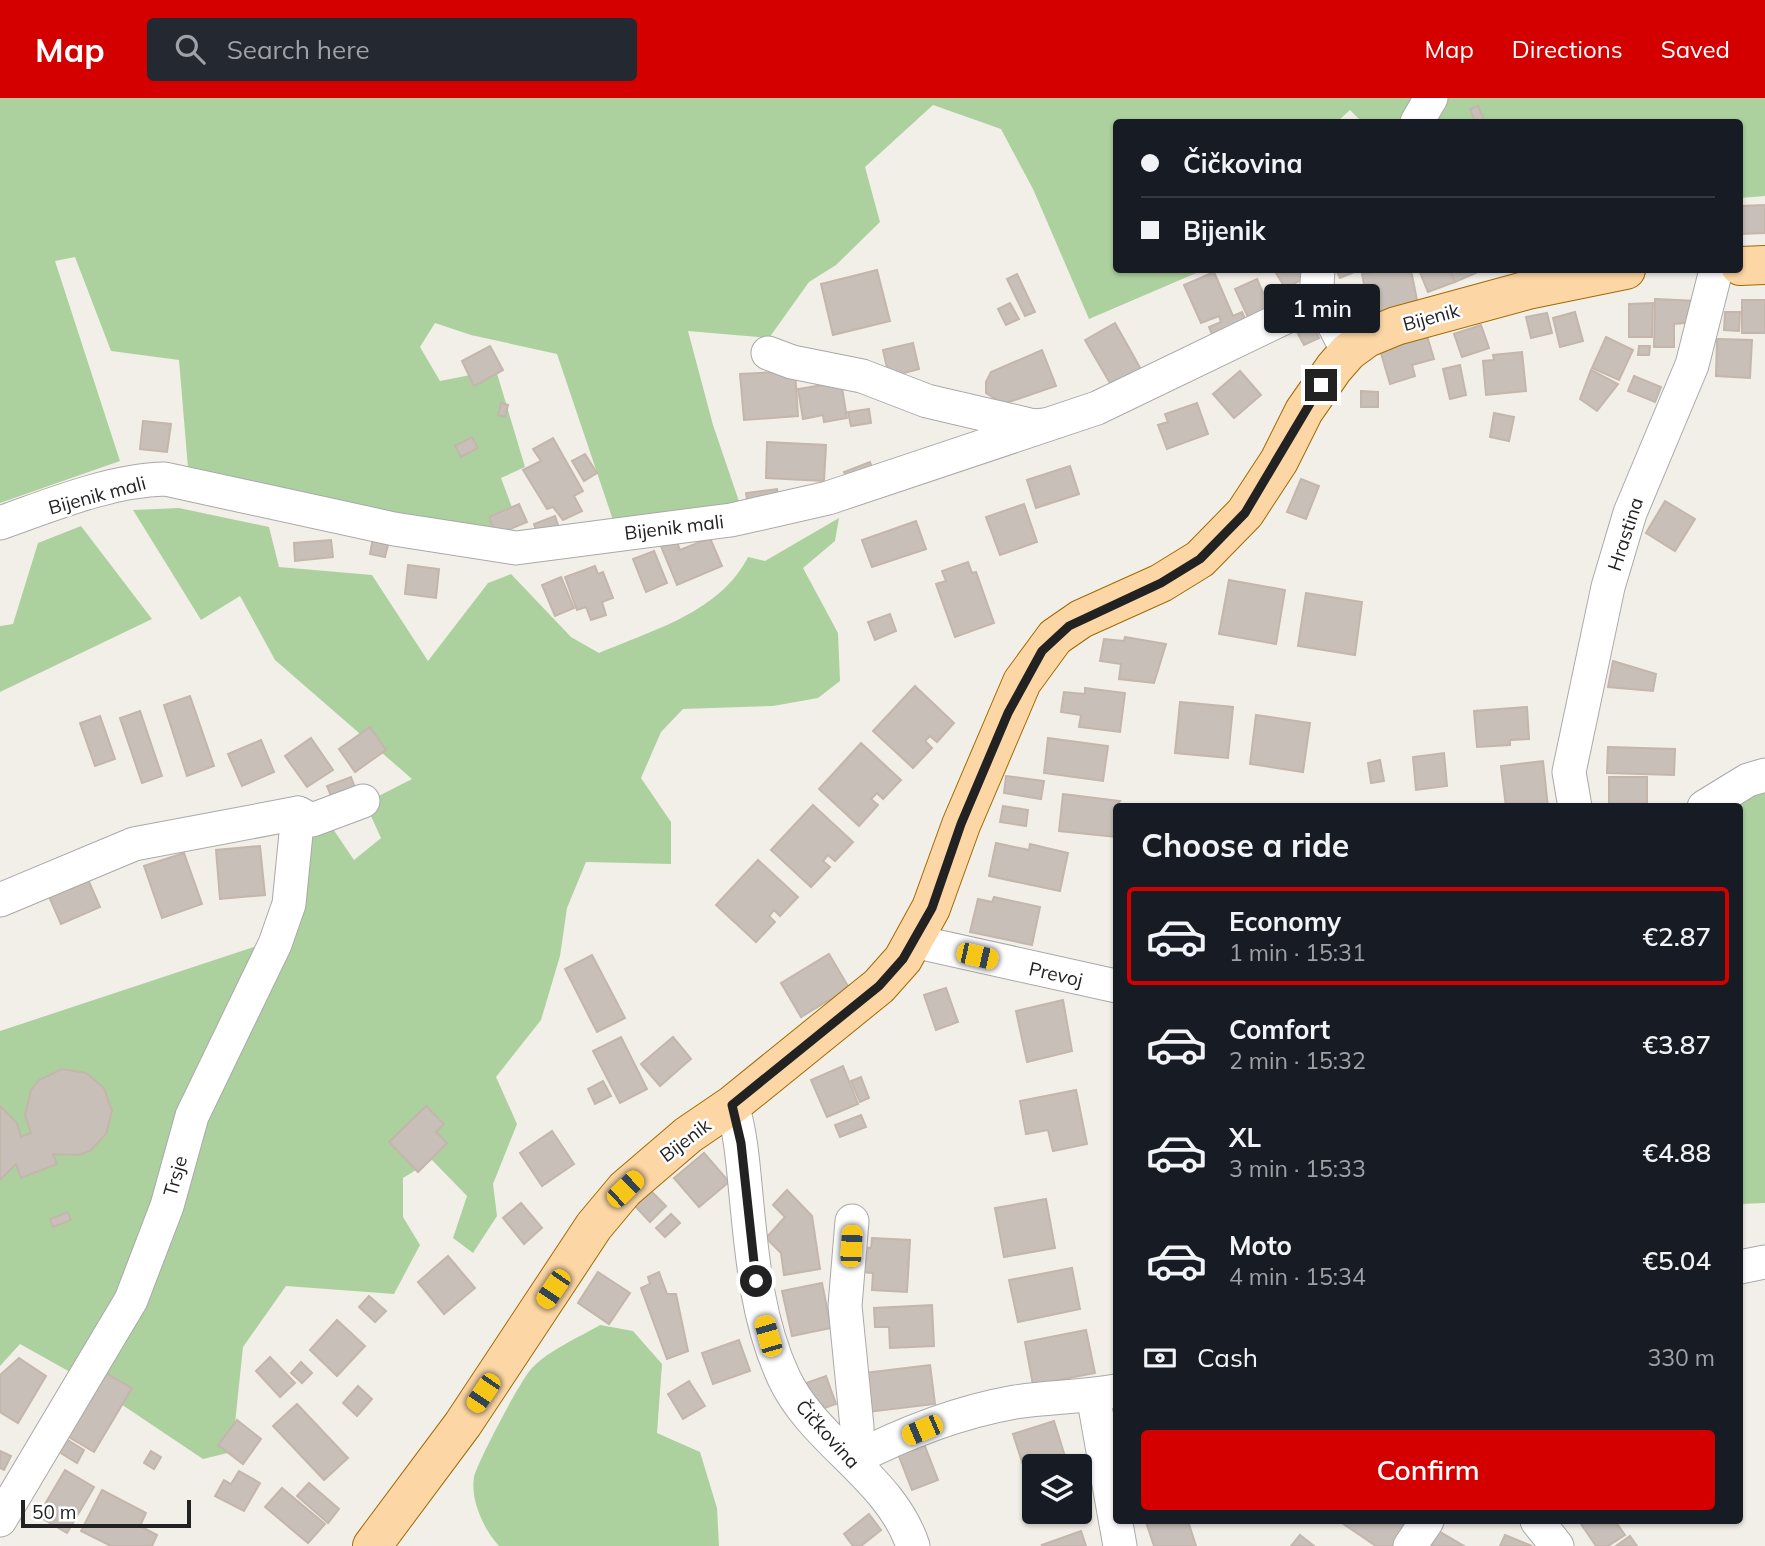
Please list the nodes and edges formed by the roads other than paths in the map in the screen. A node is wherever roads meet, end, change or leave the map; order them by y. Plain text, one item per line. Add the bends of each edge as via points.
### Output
1 (1431, 98) edge
2 (1419, 119) edge
3 (1743, 265) edge
4 (1765, 265) edge
5 (1606, 273) edge
6 (1715, 273) edge
7 (1319, 285) edge
8 (1348, 352) junction
9 (768, 353) dead end
10 (1050, 425) junction
11 (0, 523) edge
12 (1765, 775) edge
13 (363, 801) dead end
14 (1574, 803) edge
15 (1711, 803) edge
16 (298, 813) junction
17 (0, 900) edge
18 (913, 942) junction
19 (1113, 985) edge
20 (732, 1105) junction
21 (852, 1221) dead end
22 (1765, 1262) edge
23 (1743, 1266) edge
24 (1105, 1393) edge
25 (852, 1460) junction
26 (1113, 1475) edge
27 (0, 1520) edge
28 (1118, 1524) edge
29 (1425, 1524) edge
30 (1539, 1524) edge
31 (372, 1546) edge
32 (913, 1546) edge
33 (1120, 1546) edge
34 (1410, 1546) edge
35 (1557, 1546) edge

1 - 2 street
3 - 4 main road
5 - 8 main road, Bijenik via 1396,326
6 - 14 street, Hrastina via 1692,365 1630,513 1608,587 1569,772
7 - 8 street, Bijenik mali
7 - 10 street, Bijenik mali via 1172,375
8 - 18 main road, Bijenik via 1304,411 1245,513 1213,547 1182,571 1069,626 1042,651 1008,713 961,824 946,875
9 - 10 street via 862,376 927,401 1034,426
10 - 11 street, Bijenik mali via 807,504 731,520 516,548 394,529 165,479 98,492
12 - 15 street
13 - 16 street via 312,820
16 - 17 street via 134,844
16 - 27 street, Trsje via 289,904 275,944 192,1116 167,1206 131,1300
18 - 19 street, Prevoj
18 - 20 main road, Bijenik via 879,986
20 - 25 street, Čičkovina via 741,1143 758,1296 776,1359 805,1415
20 - 31 main road, Bijenik via 642,1173 594,1226 463,1424
21 - 25 street via 845,1306 857,1427
22 - 23 street
24 - 25 street via 1064,1395 970,1412
24 - 26 street
25 - 32 street, Čičkovina via 893,1511
28 - 33 street
29 - 34 street
30 - 35 street

